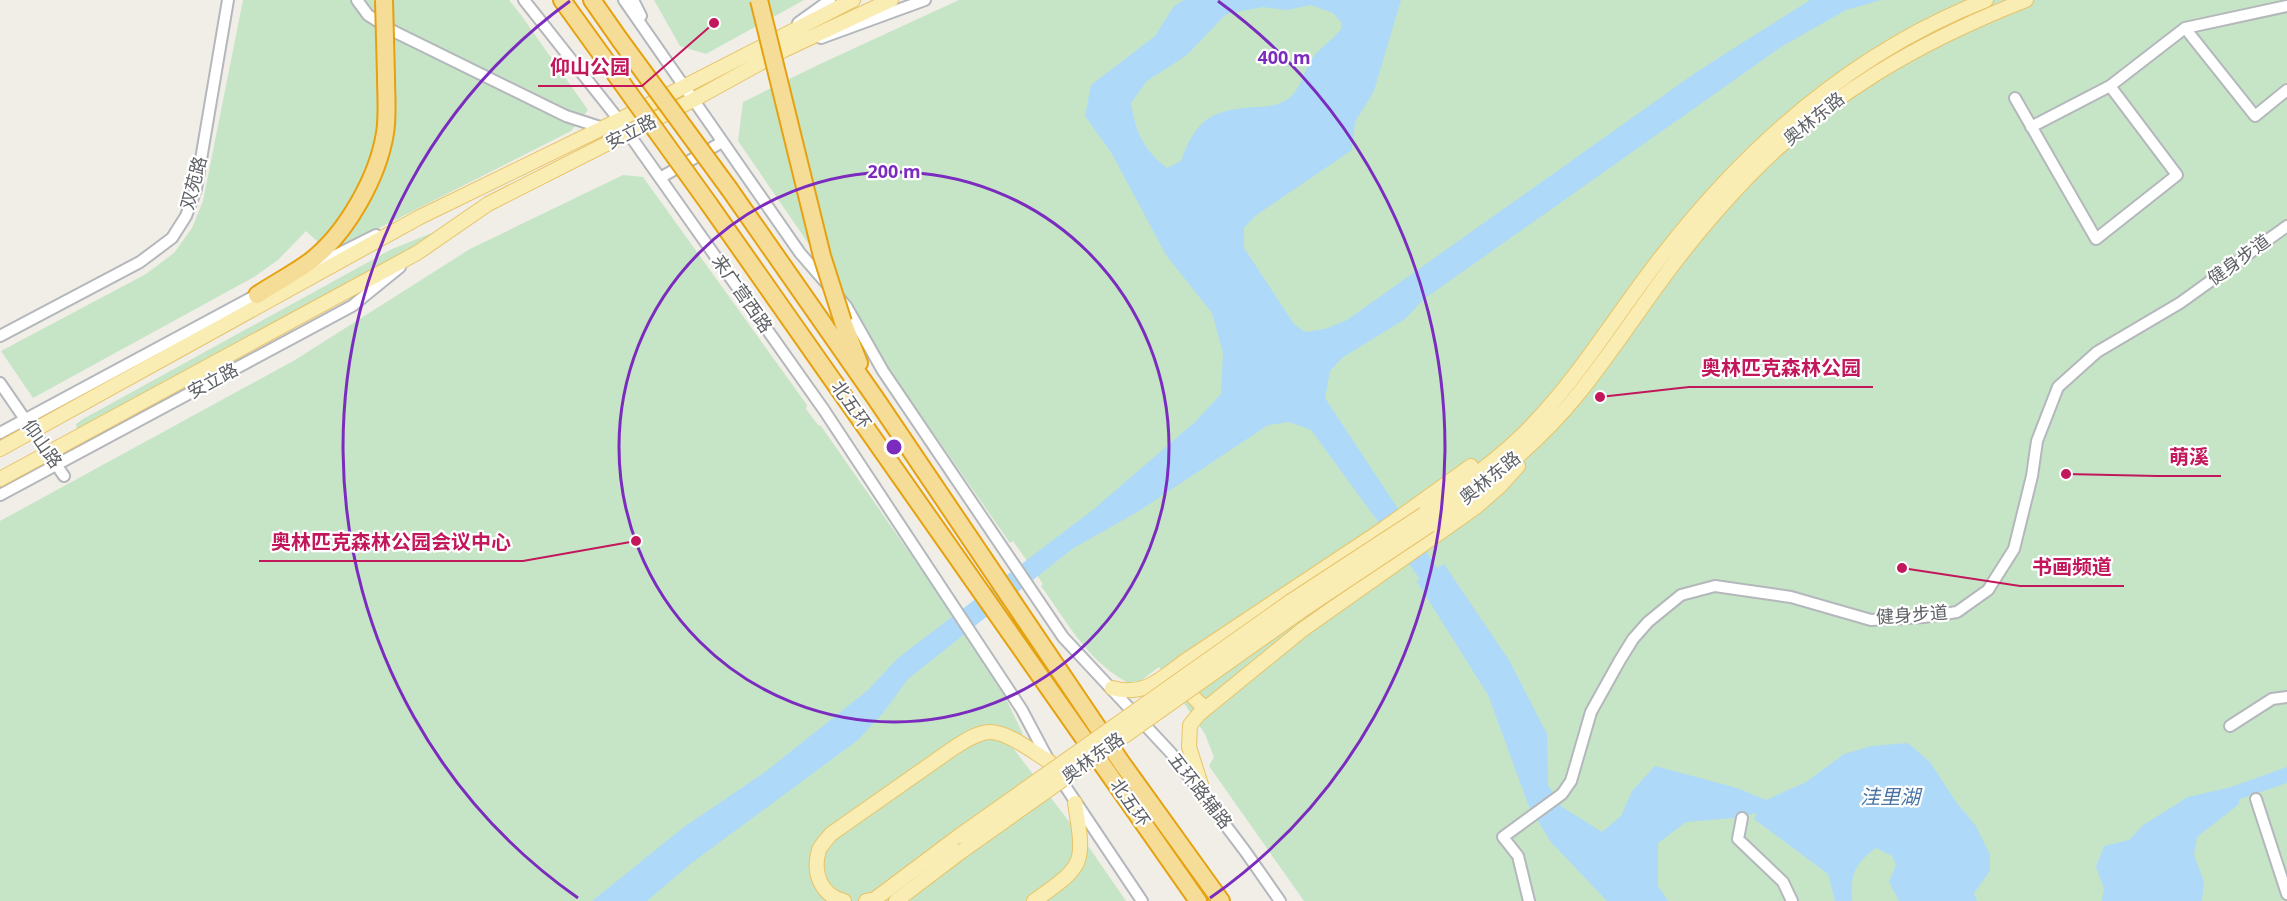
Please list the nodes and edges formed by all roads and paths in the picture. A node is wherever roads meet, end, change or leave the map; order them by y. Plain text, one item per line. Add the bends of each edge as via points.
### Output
1 (228, 0) edge
2 (357, 0) edge
3 (384, 0) edge
4 (524, 0) edge
5 (562, 0) edge
6 (592, 0) edge
7 (624, 0) edge
8 (633, 0) edge
9 (759, 0) edge
10 (830, 0) edge
11 (853, 0) edge
12 (891, 0) edge
13 (925, 0) edge
14 (1986, 0) edge
15 (2026, 0) edge
16 (2287, 6) edge
17 (2185, 28) junction
18 (781, 44) junction
19 (659, 51) junction
20 (684, 86) junction
21 (2110, 86) junction
22 (2287, 90) edge
23 (2015, 98) dead end
24 (693, 100) junction
25 (619, 120) junction
26 (2031, 127) junction
27 (603, 128) junction
28 (628, 134) junction
29 (722, 142) junction
30 (660, 178) junction
31 (420, 217) junction
32 (2287, 226) edge
33 (257, 295) junction
34 (0, 336) edge
35 (0, 383) edge
36 (876, 399) junction
37 (25, 419) junction
38 (1540, 427) junction
39 (33, 431) junction
40 (0, 433) edge
41 (0, 449) edge
42 (52, 458) junction
43 (64, 476) dead end
44 (0, 479) edge
45 (0, 495) edge
46 (1423, 516) junction
47 (1185, 661) junction
48 (1112, 688) junction
49 (2287, 697) edge
50 (1206, 707) junction
51 (2230, 726) dead end
52 (1050, 762) junction
53 (1205, 797) junction
54 (2256, 799) dead end
55 (1074, 803) junction
56 (1742, 818) dead end
57 (2287, 894) edge
58 (844, 901) edge
59 (866, 901) edge
60 (896, 901) edge
61 (1034, 901) edge
62 (1142, 901) edge
63 (1198, 901) edge
64 (1221, 901) edge
65 (1280, 901) edge
66 (1529, 901) edge
67 (1792, 901) edge

1 - 34 street, 双苑路 via 196,189 172,238 140,262
2 - 27 street via 368,15 393,31 566,116
3 - 33 highway, bridge via 385,133 374,170 358,203 332,239 312,260
4 - 25 street, 来广营西路
5 - 63 highway, 北五环, bridge
6 - 36 highway, 北五环, bridge
7 - 19 street
8 - 19 street
9 - 36 highway, bridge via 822,256 843,322
10 - 18 street, 安立路
11 - 18 main road, 安立路
12 - 18 main road, 安立路
13 - 18 street, 安立路 via 849,29
14 - 38 main road, 奥林东路 via 1898,42 1788,119 1707,200 1664,252
15 - 38 main road, 奥林东路 via 1905,55 1798,130 1718,210 1579,393
16 - 17 street
17 - 21 street
17 - 22 street via 2255,116
18 - 20 main road, 安立路
18 - 24 main road, 安立路
19 - 20 street, 五环路辅路
20 - 24 street, 五环路辅路
20 - 25 main road, 安立路
21 - 26 street
21 - 26 street via 2177,175 2096,239
23 - 26 street
24 - 28 main road, 安立路
24 - 29 street, 五环路辅路
25 - 27 main road, 安立路
25 - 28 street, 来广营西路
27 - 31 main road, 安立路
28 - 30 street, 来广营西路
28 - 42 main road, 安立路 via 488,204 417,253
29 - 30 street
29 - 48 street, 五环路辅路 via 800,253 846,306 883,371 1063,637
30 - 52 street, 来广营西路 via 824,410 1022,710
31 - 33 street, 安立路 via 369,238
31 - 39 main road, 安立路
32 - 66 street, 健身步道 via 2180,303 2097,352 2058,387 2037,441 2014,549 1988,590 1957,612 1871,620 1791,597 1715,586 1681,595 1648,622 1633,639 1591,712 1570,781 1562,794 1503,837 1518,856
33 - 37 street, 安立路
35 - 37 street, 仰山路
36 - 64 highway, 北五环 via 1121,762
37 - 39 street, 仰山路
37 - 40 street, 安立路
38 - 46 main road via 1493,450
38 - 46 main road, 奥林东路 via 1503,470
38 - 50 main road via 1500,486 1302,630
39 - 41 main road, 安立路
39 - 42 street, 仰山路
42 - 43 street, 仰山路
42 - 44 main road, 安立路
42 - 45 street, 安立路
46 - 47 main road via 1382,530
46 - 59 main road, 奥林东路, bridge via 1291,601 875,899
46 - 60 main road, 奥林东路, bridge via 1300,611
47 - 48 main road via 1138,691
47 - 50 main road via 1183,676 1199,704
48 - 53 street, 五环路辅路
49 - 51 street via 2272,699
50 - 53 main road via 1190,725 1189,747
52 - 55 street, 来广营西路
52 - 58 main road, 奥林东路 via 1012,739 990,732 955,747 831,834 820,848 818,878 825,892
53 - 65 street, 五环路辅路
54 - 57 street
55 - 61 main road, 奥林东路 via 1080,857 1074,871
55 - 62 street, 来广营西路
56 - 67 street via 1738,839 1783,882

